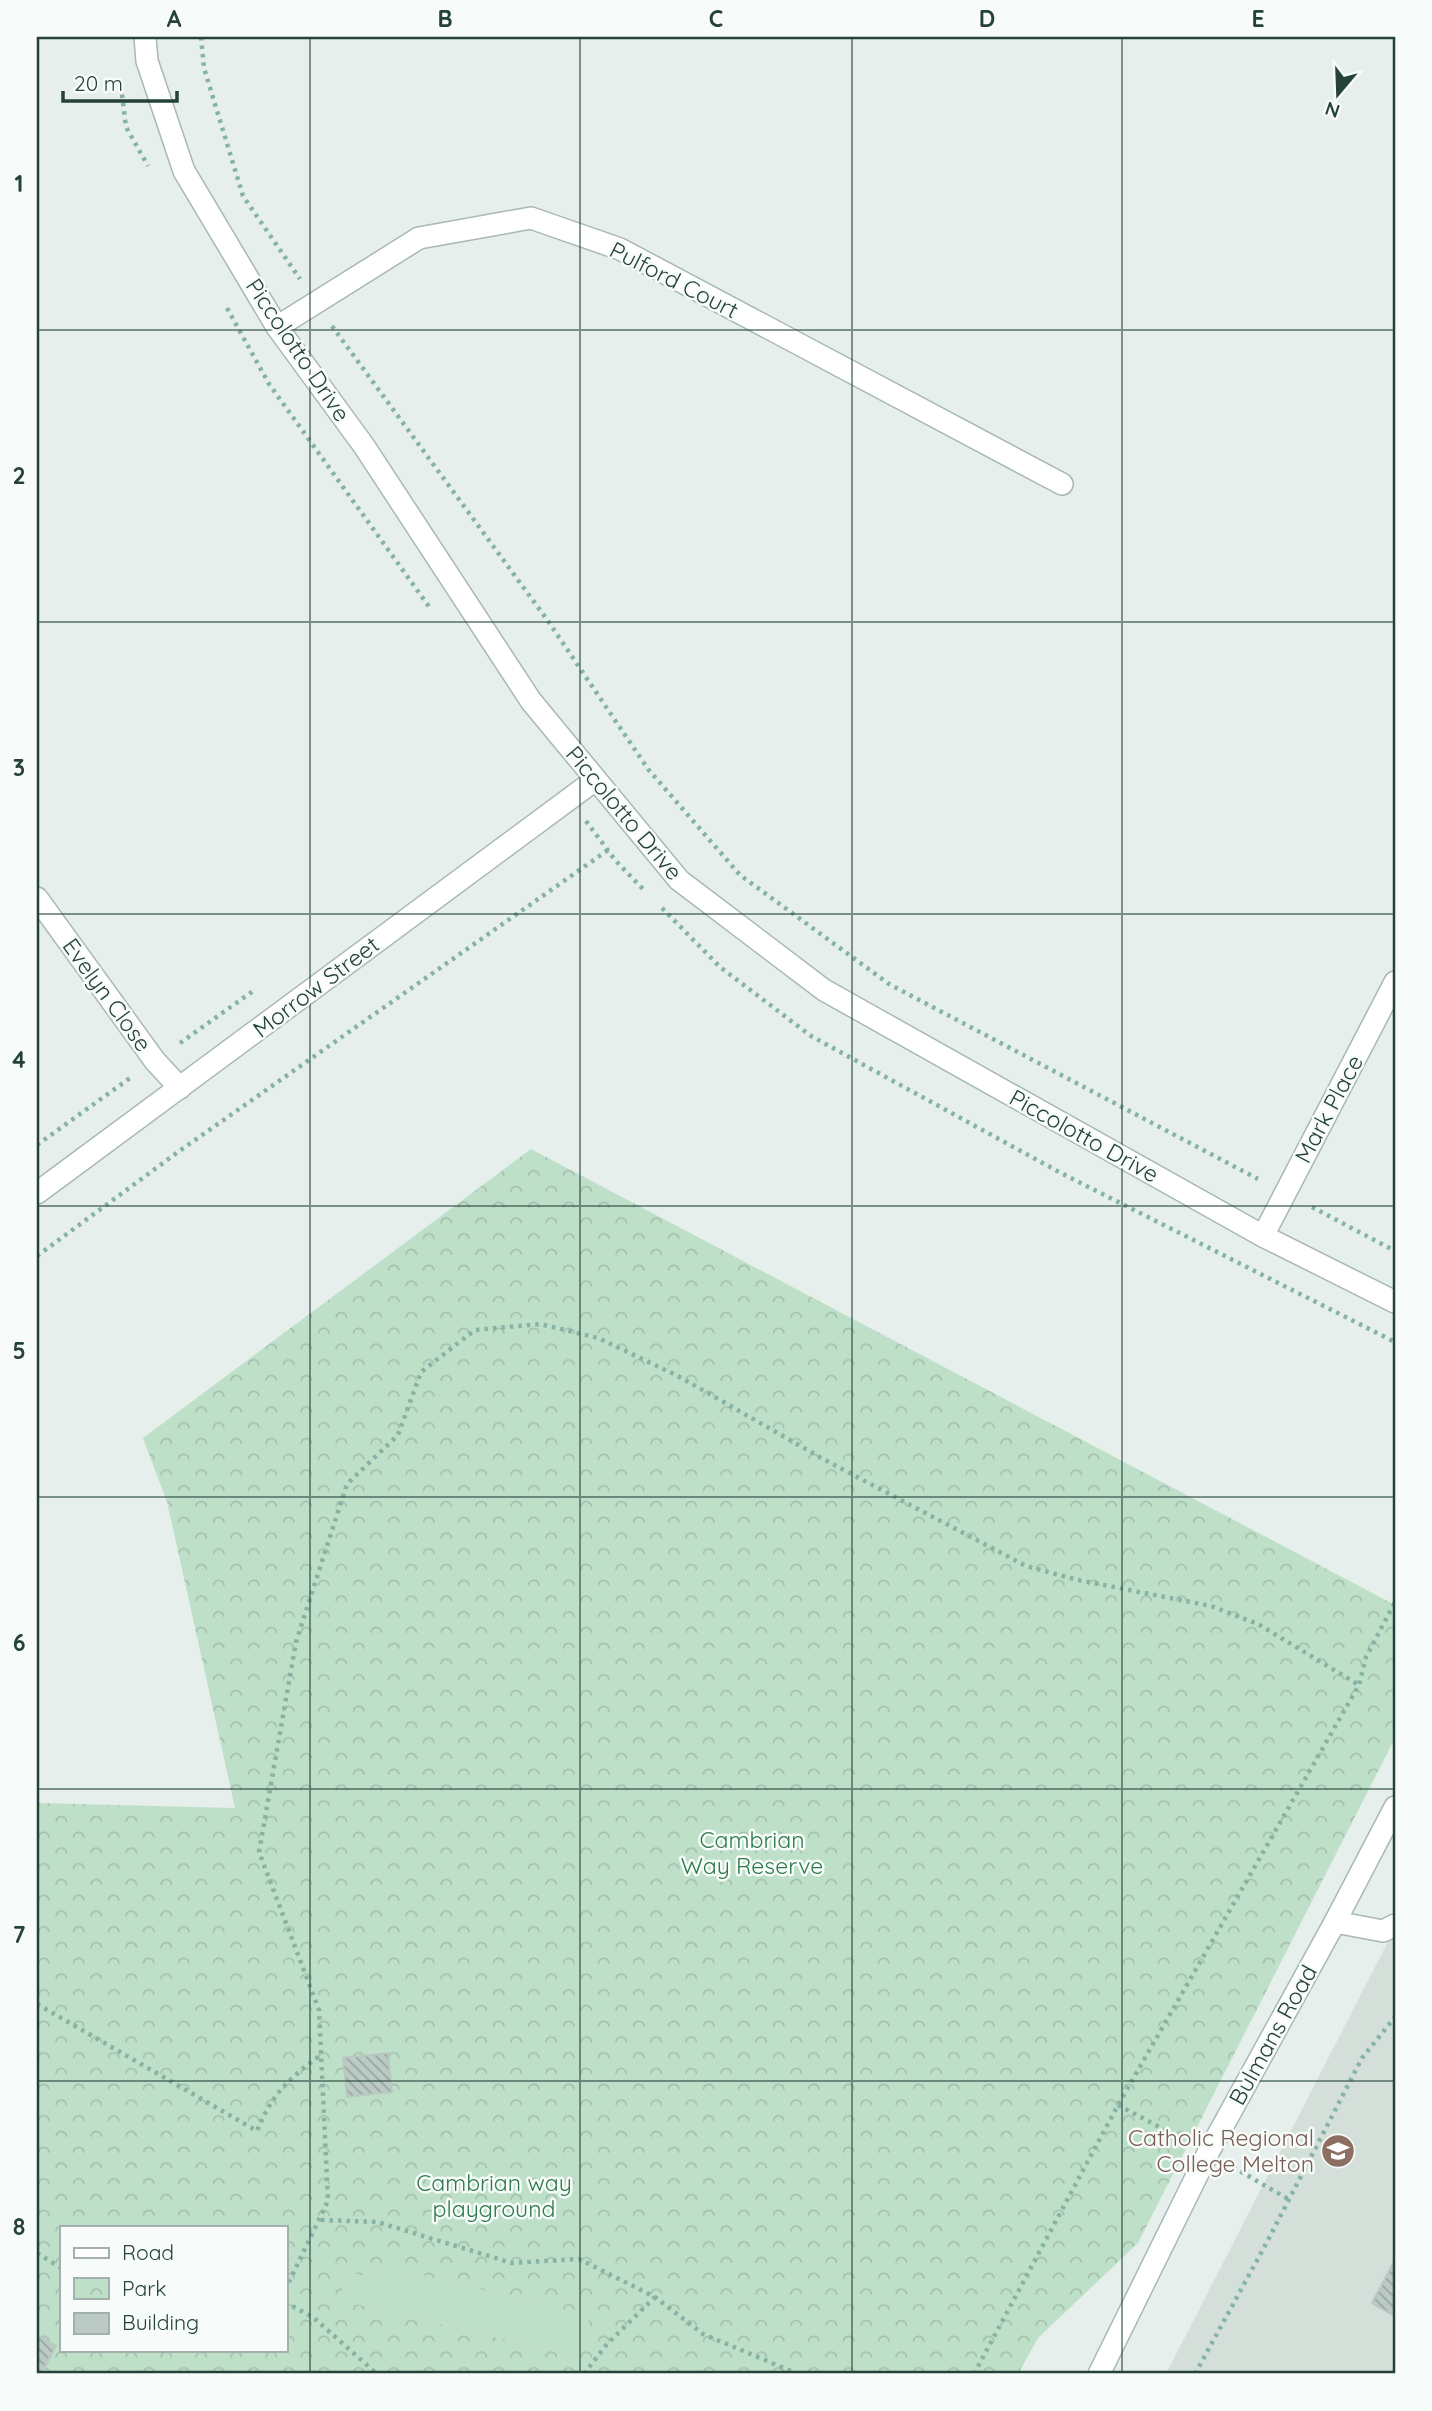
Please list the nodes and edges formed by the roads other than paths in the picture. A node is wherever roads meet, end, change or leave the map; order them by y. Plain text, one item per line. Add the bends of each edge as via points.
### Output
1 (145, 37) edge
2 (277, 327) junction
3 (1062, 484) dead end
4 (595, 780) junction
5 (37, 898) edge
6 (1395, 982) edge
7 (180, 1088) junction
8 (37, 1193) edge
9 (1263, 1236) junction
10 (1395, 1303) edge
11 (1395, 1807) edge
12 (1335, 1922) junction
13 (1395, 1925) edge
14 (1099, 2374) edge

1 - 2 street, Piccolotto Drive via 147,61 184,171
2 - 3 street, Pulford Court via 419,237 531,218 620,249
2 - 4 street, Piccolotto Drive via 364,446 531,701
4 - 7 street, Morrow Street
4 - 9 street, Piccolotto Drive via 679,880 824,990
5 - 7 street, Evelyn Close via 155,1061
6 - 9 street, Mark Place
7 - 8 street, Morrow Street
9 - 10 street, Piccolotto Drive
11 - 12 street, Bulmans Road
12 - 13 street via 1383,1931
12 - 14 street, Bulmans Road via 1208,2153

